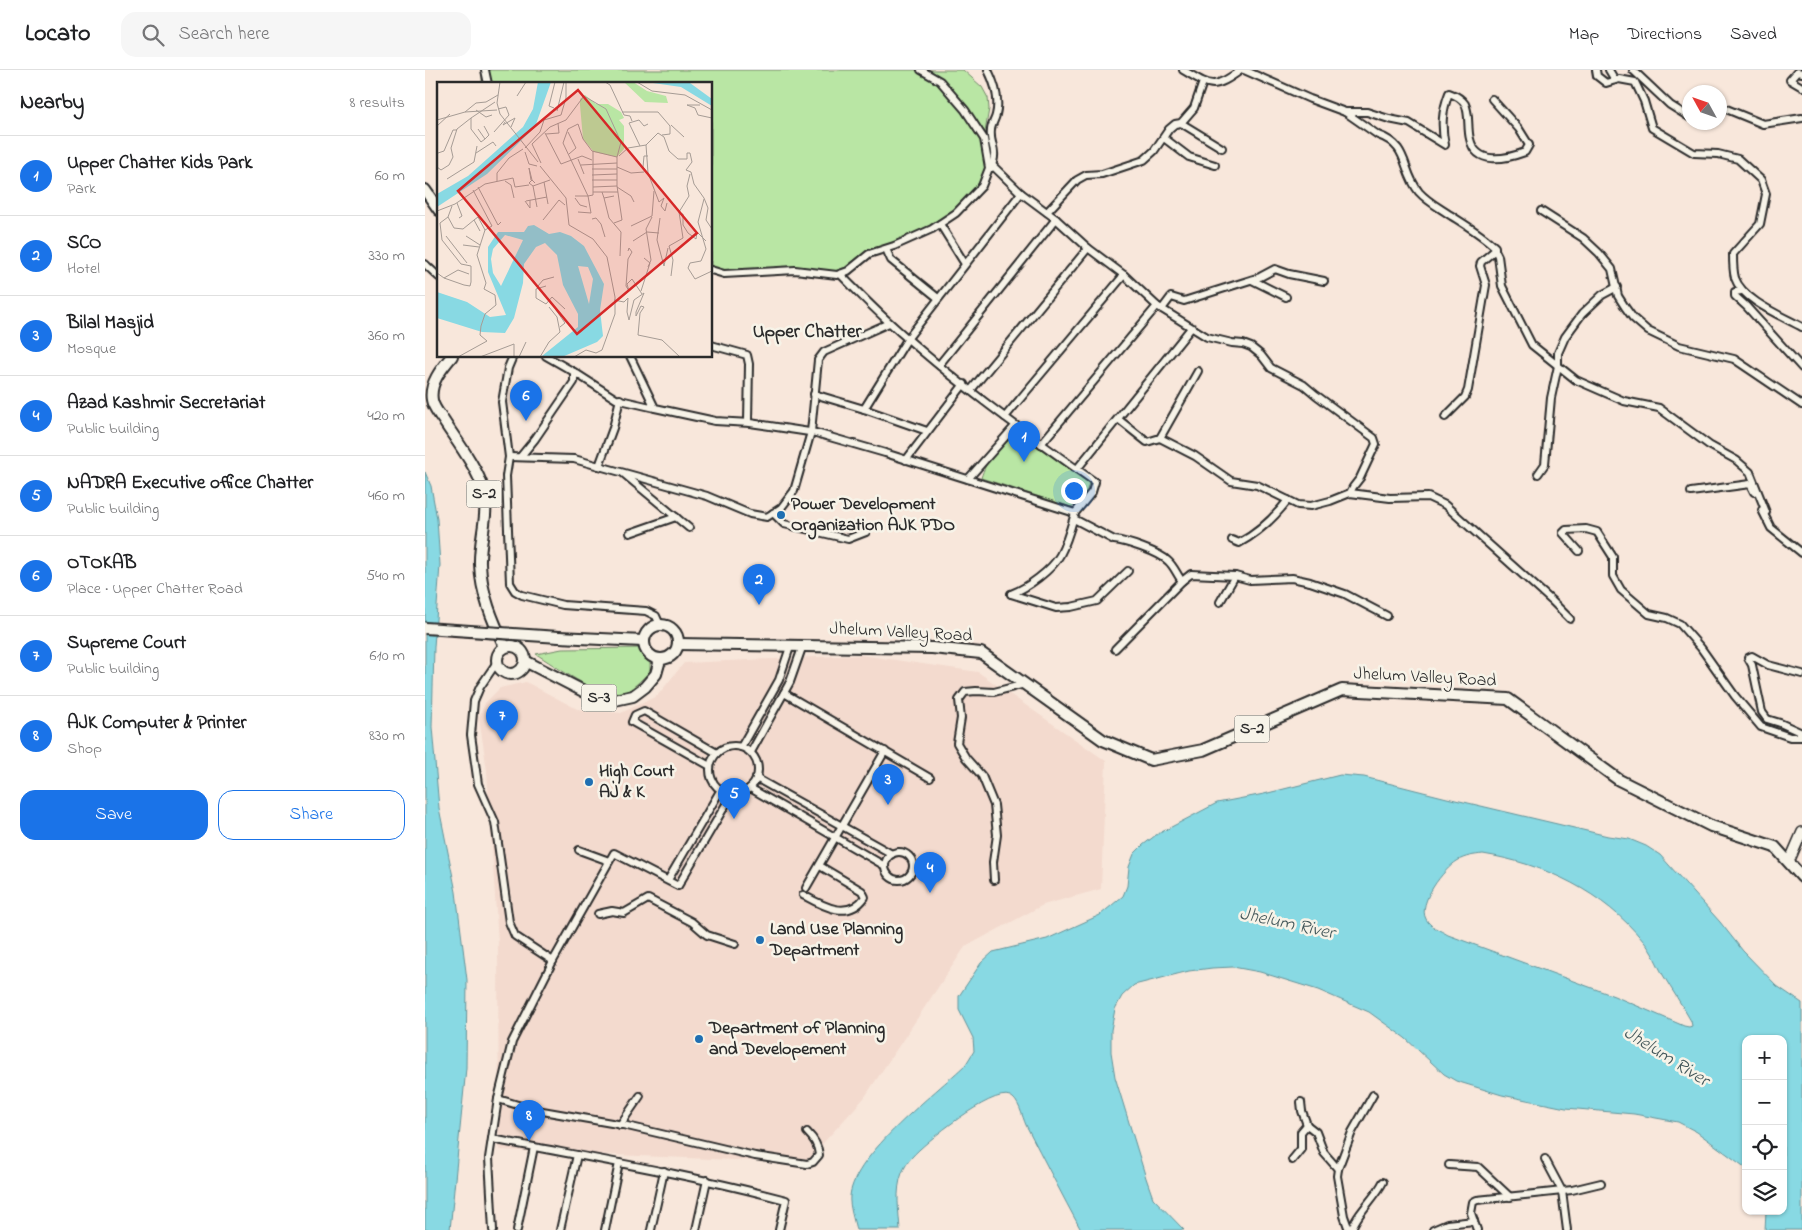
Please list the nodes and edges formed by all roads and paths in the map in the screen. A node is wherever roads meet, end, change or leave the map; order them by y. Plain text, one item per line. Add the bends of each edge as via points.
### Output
1 (921, 70) edge
2 (988, 70) edge
3 (1183, 70) edge
4 (1243, 70) edge
5 (1596, 70) edge
6 (1609, 70) edge
7 (1633, 70) edge
8 (1802, 72) edge
9 (1615, 80) junction
10 (1203, 82) junction
11 (1802, 87) edge
12 (1493, 100) dead end
13 (1727, 109) edge
14 (1345, 112) junction
15 (1682, 113) edge
16 (1802, 118) edge
17 (1181, 123) junction
18 (1163, 138) junction
19 (1222, 148) dead end
20 (992, 165) junction
21 (1215, 165) dead end
22 (985, 178) junction
23 (425, 190) edge
24 (1021, 193) junction
25 (437, 207) edge
26 (1541, 211) dead end
27 (1047, 212) junction
28 (1056, 219) junction
29 (939, 224) junction
30 (1088, 248) junction
31 (886, 249) junction
32 (1495, 250) junction
33 (425, 264) edge
34 (965, 264) junction
35 (713, 271) edge
36 (840, 274) junction
37 (437, 275) edge
38 (1124, 275) junction
39 (1252, 280) junction
40 (1324, 281) dead end
41 (1617, 287) junction
42 (1741, 291) junction
43 (1286, 297) dead end
44 (939, 298) junction
45 (1160, 307) junction
46 (889, 322) junction
47 (1191, 328) junction
48 (1802, 328) edge
49 (908, 338) junction
50 (713, 346) edge
51 (450, 358) edge
52 (512, 358) edge
53 (550, 358) edge
54 (631, 358) edge
55 (939, 364) junction
56 (1558, 366) junction
57 (1802, 368) edge
58 (1198, 371) dead end
59 (574, 372) junction
60 (964, 384) junction
61 (971, 390) junction
62 (814, 394) junction
63 (620, 400) junction
64 (1802, 405) edge
65 (655, 408) junction
66 (864, 409) junction
67 (1005, 417) junction
68 (1445, 417) dead end
69 (1118, 419) junction
70 (748, 422) junction
71 (1015, 426) junction
72 (927, 431) junction
73 (811, 432) junction
74 (1160, 438) junction
75 (1041, 444) junction
76 (521, 456) junction
77 (509, 457) junction
78 (906, 460) junction
79 (599, 466) junction
80 (1077, 469) junction
81 (621, 472) junction
82 (1538, 474) dead end
83 (968, 479) junction
84 (1691, 492) dead end
85 (1351, 493) junction
86 (1288, 500) junction
87 (773, 513) junction
88 (1764, 514) junction
89 (1075, 516) junction
90 (676, 517) junction
91 (689, 528) dead end
92 (866, 532) dead end
93 (630, 533) dead end
94 (1231, 540) dead end
95 (1579, 551) dead end
96 (1802, 553) edge
97 (1127, 571) dead end
98 (1235, 576) junction
99 (1181, 581) junction
100 (1220, 602) dead end
101 (1387, 616) dead end
102 (1570, 619) dead end
103 (660, 625) junction
104 (425, 628) edge
105 (643, 641) junction
106 (678, 644) junction
107 (791, 644) junction
108 (803, 645) junction
109 (505, 647) junction
110 (1115, 648) dead end
111 (660, 660) junction
112 (525, 661) junction
113 (497, 662) junction
114 (1802, 674) edge
115 (1025, 684) junction
116 (784, 693) junction
117 (1802, 733) edge
118 (1802, 737) edge
119 (741, 747) junction
120 (885, 751) junction
121 (751, 752) junction
122 (717, 753) junction
123 (710, 766) junction
124 (757, 778) junction
125 (931, 778) dead end
126 (750, 788) junction
127 (720, 791) junction
128 (731, 794) junction
129 (843, 827) junction
130 (1802, 832) edge
131 (837, 838) junction
132 (579, 850) dead end
133 (892, 854) junction
134 (609, 861) junction
135 (1789, 862) junction
136 (820, 866) junction
137 (885, 866) junction
138 (1802, 877) edge
139 (668, 880) junction
140 (994, 880) dead end
141 (806, 888) dead end
142 (803, 895) dead end
143 (598, 914) dead end
144 (735, 944) dead end
145 (553, 961) junction
146 (1373, 1095) dead end
147 (640, 1096) dead end
148 (498, 1099) junction
149 (1301, 1102) dead end
150 (620, 1125) junction
151 (1307, 1125) junction
152 (807, 1132) dead end
153 (492, 1138) junction
154 (534, 1147) junction
155 (577, 1155) junction
156 (1545, 1159) dead end
157 (1293, 1160) dead end
158 (619, 1163) junction
159 (1449, 1165) dead end
160 (1338, 1169) junction
161 (663, 1171) junction
162 (707, 1180) junction
163 (1383, 1182) dead end
164 (1601, 1183) dead end
165 (1563, 1191) junction
166 (1509, 1197) junction
167 (1475, 1221) junction
168 (493, 1230) edge
169 (517, 1230) edge
170 (560, 1230) edge
171 (605, 1230) edge
172 (651, 1230) edge
173 (696, 1230) edge
174 (779, 1230) edge
175 (1351, 1230) edge
176 (1433, 1230) edge
177 (1477, 1230) edge
178 (1567, 1230) edge

1 - 22 street via 940,81 965,110 984,140 989,168
2 - 20 street via 997,98 991,131 995,152
3 - 10 street
4 - 10 street via 1223,83
4 - 14 street
5 - 9 street via 1597,76 1606,83
6 - 9 street
7 - 15 street
8 - 11 street via 1797,72 1789,80
9 - 42 street via 1635,82 1652,128 1694,153 1738,159 1761,180 1767,194 1760,224 1733,254 1735,277
10 - 17 street via 1194,108
12 - 14 street via 1529,144 1525,152 1501,159 1487,158 1474,150 1465,104 1449,93 1442,120 1445,145 1409,123 1367,112
13 - 16 street via 1763,124
14 - 32 street via 1399,148 1420,193 1482,235
17 - 18 street via 1175,124
17 - 19 street
18 - 21 street via 1189,157
18 - 27 street via 1145,160 1102,174 1086,174
20 - 22 street
20 - 24 street
22 - 29 street via 982,186
23 - 25 highway
24 - 27 street
24 - 34 street
26 - 41 street via 1583,238 1612,269
27 - 28 street
28 - 30 street
28 - 55 street
29 - 31 street
29 - 34 street
30 - 38 street
30 - 61 street
31 - 36 street via 869,254
31 - 44 street via 891,260
32 - 56 street via 1502,286 1532,345
32 - 68 street via 1480,266 1486,284 1468,390
33 - 37 street
34 - 44 street
35 - 36 street via 724,274 795,270
36 - 46 street
38 - 45 street
38 - 67 street
39 - 40 street via 1275,269
39 - 43 street
39 - 45 street via 1184,301 1171,297
41 - 56 street via 1582,314 1565,336 1558,353
41 - 64 street via 1618,296 1633,318 1648,330 1679,346 1734,359
42 - 48 street
42 - 57 street via 1735,292 1735,296
44 - 49 street
45 - 47 street
45 - 75 street
46 - 49 street
46 - 62 street via 825,352 818,360
47 - 69 street
47 - 85 street via 1207,337 1251,347 1271,368 1304,385 1374,438 1376,444
49 - 55 street
49 - 66 street
50 - 70 street via 747,355
51 - 109 highway, S-2 via 433,385 431,400 483,487 485,528 480,563 486,600
52 - 77 street via 502,402
53 - 59 street
54 - 65 street
55 - 60 street
56 - 82 street via 1551,398 1545,464
56 - 88 street via 1581,382 1625,401 1659,408 1709,445 1736,460 1750,472 1767,512
58 - 74 street
59 - 63 street
59 - 76 street via 574,382
60 - 61 street
60 - 72 street
61 - 67 street
62 - 66 street
62 - 73 street
63 - 65 street
63 - 79 street
65 - 70 street via 715,421
66 - 72 street
67 - 71 street
69 - 74 street via 1147,442
69 - 80 street
70 - 73 street
71 - 75 street
71 - 83 street
72 - 78 street
73 - 78 street
73 - 87 street via 794,491
74 - 86 street via 1195,456 1231,481 1257,484
75 - 80 street
76 - 77 street
76 - 79 street via 574,459
77 - 103 street via 506,476 509,573 510,584 515,591 563,605 646,611 656,616
78 - 83 street
79 - 81 street
80 - 89 street via 1095,482
81 - 87 street via 707,496 750,514 767,517
81 - 90 street
83 - 89 street
84 - 88 street via 1750,484
85 - 86 street via 1311,506 1297,505
85 - 102 street via 1390,498 1428,497 1445,504
86 - 94 street via 1275,517 1254,535 1239,543
87 - 92 street via 784,524 848,539
88 - 96 street via 1771,528
89 - 97 street via 1060,556 1044,573 1011,594 1056,608 1071,608 1097,601
89 - 99 street via 1114,540 1168,561
90 - 91 street
90 - 93 street
95 - 118 street via 1563,533 1586,529 1597,532 1613,558 1613,576 1621,590 1649,614 1680,624 1761,727 1790,737
98 - 99 street via 1191,574
98 - 100 street
98 - 101 street via 1250,580 1292,578 1311,582 1345,594
99 - 110 street
103 - 105 highway via 650,629
103 - 106 highway via 671,628
104 - 105 highway, bridge
105 - 111 highway via 648,654
106 - 107 highway, Jhelum Valley Road / S-2
106 - 111 highway via 669,658
107 - 108 highway, Jhelum Valley Road / S-2
107 - 119 street via 779,680
108 - 115 highway, Jhelum Valley Road / S-2 via 932,648 981,653
108 - 116 street
109 - 112 highway via 519,648
109 - 113 highway
111 - 112 highway, S-3 via 657,674 645,687 633,696 611,701 589,694
112 - 113 highway via 521,670 513,674 501,670
113 - 145 street via 479,687 474,701 471,735 478,784 495,822 509,922 515,936
114 - 117 street via 1768,665 1752,656 1747,658 1752,665 1761,712 1767,719
115 - 135 highway, Jhelum Valley Road / S-2 via 1103,740 1151,760 1203,750 1341,690 1507,699 1619,780 1711,826 1775,846
115 - 140 street via 994,692 965,692 959,700 961,718 957,744 982,776 994,805 997,835
116 - 120 street
116 - 121 street
119 - 121 street
119 - 122 street via 728,747
120 - 125 street
120 - 129 street
121 - 124 street via 758,766
122 - 123 street
122 - 123 street via 644,711 635,716 632,722
123 - 127 street via 711,778
124 - 126 street
124 - 129 street
126 - 128 street via 744,793
126 - 131 street
127 - 128 street
127 - 139 street
128 - 139 street via 678,886
129 - 131 street
129 - 133 street
130 - 135 main road
131 - 136 street
131 - 137 street
132 - 134 street
133 - 137 street
133 - 137 street via 909,856 913,864 911,873 905,879 895,880 888,875
134 - 139 street via 614,853
134 - 145 street
135 - 138 highway, Jhelum Valley Road / S-2
136 - 141 street
136 - 142 street via 862,891 865,897 859,906 841,910
143 - 144 street via 624,913 648,899 686,918 707,935
145 - 148 street via 512,1042
146 - 160 street via 1352,1132
147 - 150 street
148 - 150 street
148 - 153 street
149 - 151 street
150 - 152 street via 755,1156 807,1164 819,1155 818,1147
151 - 157 street via 1301,1132 1301,1149
151 - 160 street via 1316,1132 1324,1153
153 - 154 street
153 - 168 street via 489,1158
154 - 155 street
154 - 169 street
155 - 158 street
155 - 170 street
156 - 165 street
158 - 161 street
158 - 171 street
159 - 166 street via 1479,1167
160 - 175 street via 1344,1216
161 - 162 street
161 - 172 street
162 - 173 street
162 - 174 street via 786,1200
163 - 175 street
164 - 165 street
165 - 166 street
165 - 178 street
166 - 167 street via 1473,1202 1471,1213
167 - 176 street via 1447,1224
167 - 177 street

